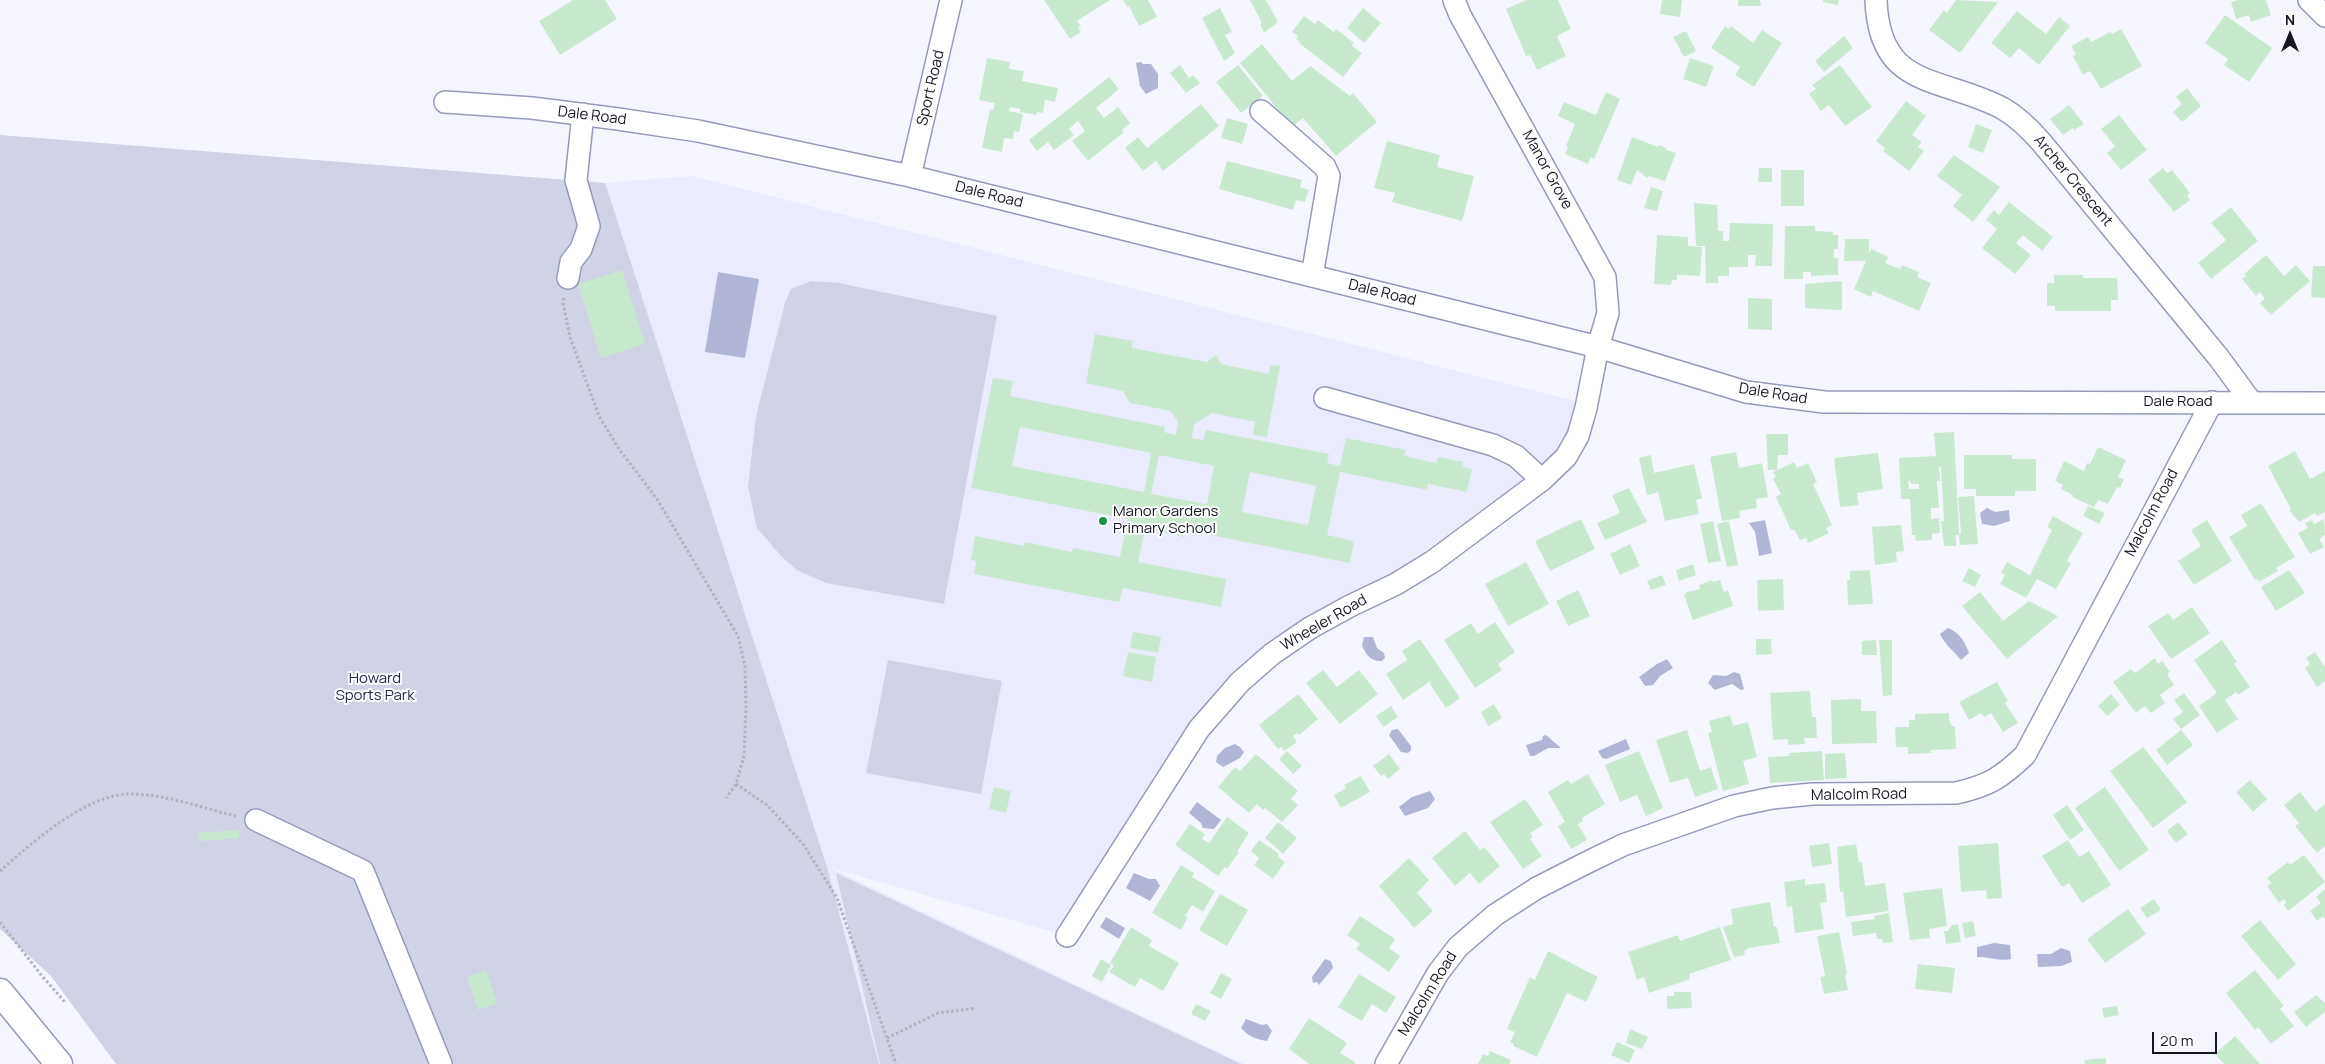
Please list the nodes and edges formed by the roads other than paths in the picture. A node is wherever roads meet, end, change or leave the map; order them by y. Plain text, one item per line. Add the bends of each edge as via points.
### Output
1 (951, 0) edge
2 (1454, 0) edge
3 (1876, 0) edge
4 (2308, 0) edge
5 (2325, 16) edge
6 (445, 102) dead end
7 (1261, 111) dead end
8 (583, 114) junction
9 (910, 176) junction
10 (1312, 276) junction
11 (568, 278) road end
12 (1598, 347) junction
13 (1325, 398) dead end
14 (2212, 402) junction
15 (2252, 403) junction
16 (2325, 403) edge
17 (1542, 480) junction
18 (256, 820) road end
19 (1067, 936) dead end
20 (0, 992) edge
21 (59, 1064) edge
22 (441, 1064) edge
23 (1386, 1064) edge

1 - 9 street, Sport Road
2 - 12 street, Manor Grove via 1605,277 1608,313
3 - 15 street, Archer Crescent via 1884,44 1898,64 1923,79 2000,107 2018,118 2219,358
4 - 5 street
6 - 8 street, Dale Road
7 - 10 street via 1324,167 1329,176
8 - 9 street, Dale Road via 698,132
8 - 11 street via 576,180 589,226
9 - 10 street, Dale Road
10 - 12 street, Dale Road
12 - 14 street, Dale Road via 1746,392 1824,402
12 - 17 street, Wheeler Road via 1578,436 1566,457
13 - 17 street via 1493,445 1516,456
14 - 15 street, Dale Road
14 - 23 street, Malcolm Road via 2025,755 2004,775 1978,788 1956,793 1812,794 1772,798 1734,806 1623,845 1537,888 1495,915 1458,946 1438,973
15 - 16 street, Dale Road
17 - 19 street, Wheeler Road via 1432,562 1310,628 1272,654 1240,682 1199,729
18 - 22 street via 363,871
20 - 21 main road

